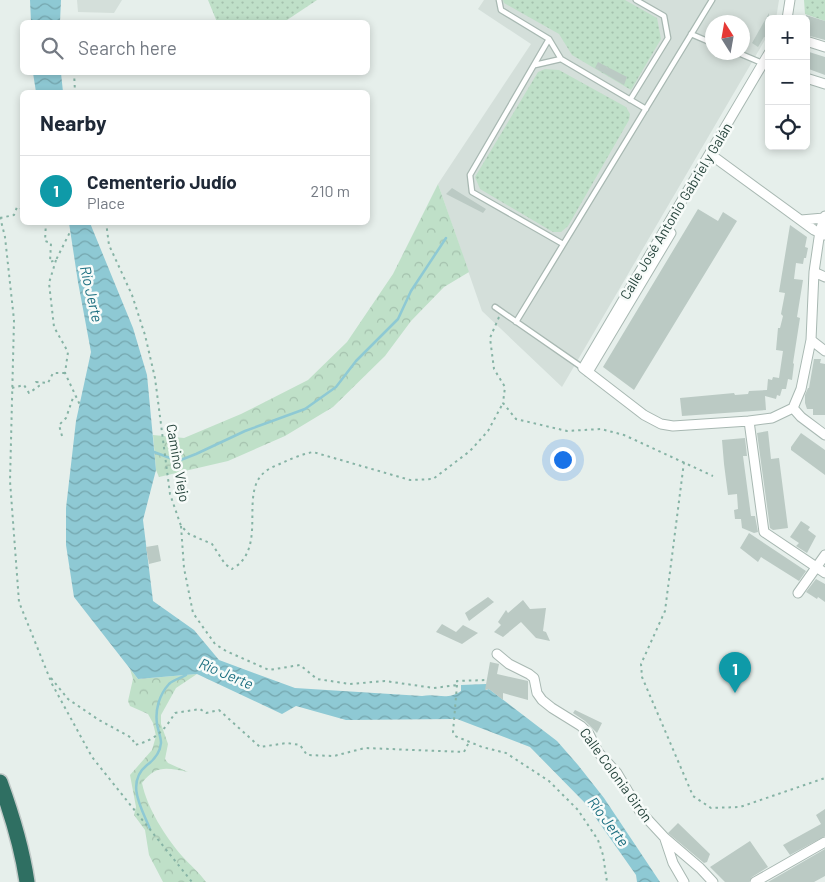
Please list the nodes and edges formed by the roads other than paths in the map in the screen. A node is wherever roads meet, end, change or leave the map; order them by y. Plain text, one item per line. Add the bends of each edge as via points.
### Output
1 (499, 0) edge
2 (636, 0) edge
3 (712, 0) edge
4 (790, 0) edge
5 (795, 0) edge
6 (787, 15) edge
7 (793, 15) edge
8 (692, 34) junction
9 (549, 39) junction
10 (705, 40) edge
11 (810, 42) edge
12 (825, 47) edge
13 (750, 57) edge
14 (561, 59) junction
15 (765, 63) edge
16 (535, 65) junction
17 (765, 67) edge
18 (810, 79) edge
19 (825, 84) edge
20 (630, 100) junction
21 (646, 109) junction
22 (712, 156) junction
23 (825, 218) edge
24 (801, 220) junction
25 (823, 235) edge
26 (563, 244) junction
27 (814, 272) junction
28 (825, 277) edge
29 (494, 307) dead end
30 (516, 322) junction
31 (811, 340) junction
32 (825, 351) edge
33 (586, 370) junction
34 (793, 408) junction
35 (749, 421) junction
36 (825, 435) edge
37 (825, 555) edge
38 (821, 570) edge
39 (798, 593) dead end
40 (497, 654) dead end
41 (0, 782) edge
42 (665, 838) junction
43 (825, 842) edge
44 (27, 882) edge
45 (684, 882) edge
46 (713, 882) edge
47 (755, 882) edge

1 - 9 lane via 501,10
2 - 20 lane via 664,16 668,38
3 - 8 lane
4 - 6 street
5 - 7 street
8 - 10 lane
8 - 21 lane
9 - 14 lane
9 - 16 lane
11 - 12 street
13 - 15 lane
14 - 16 lane
14 - 20 lane
16 - 26 lane via 470,175 472,192
17 - 22 street, Calle José Antonio Gabriel y Galán
18 - 19 street
20 - 21 lane
21 - 26 lane
22 - 24 street
22 - 33 street, Calle José Antonio Gabriel y Galán
23 - 24 street
23 - 25 street
24 - 25 street
25 - 27 street
26 - 30 lane
27 - 28 street
27 - 31 street
29 - 30 lane
30 - 33 lane
31 - 32 street
31 - 34 street via 801,389
33 - 35 street via 644,415 661,424
34 - 35 street via 772,418
34 - 36 street
35 - 38 street via 764,532
37 - 38 street
38 - 39 street
40 - 42 street, Calle Colonia Girón via 534,678 542,700 582,726 598,752 617,773 639,810
41 - 44 highway
42 - 45 street via 673,863
42 - 46 street, Calle Colonia Girón
43 - 47 street

